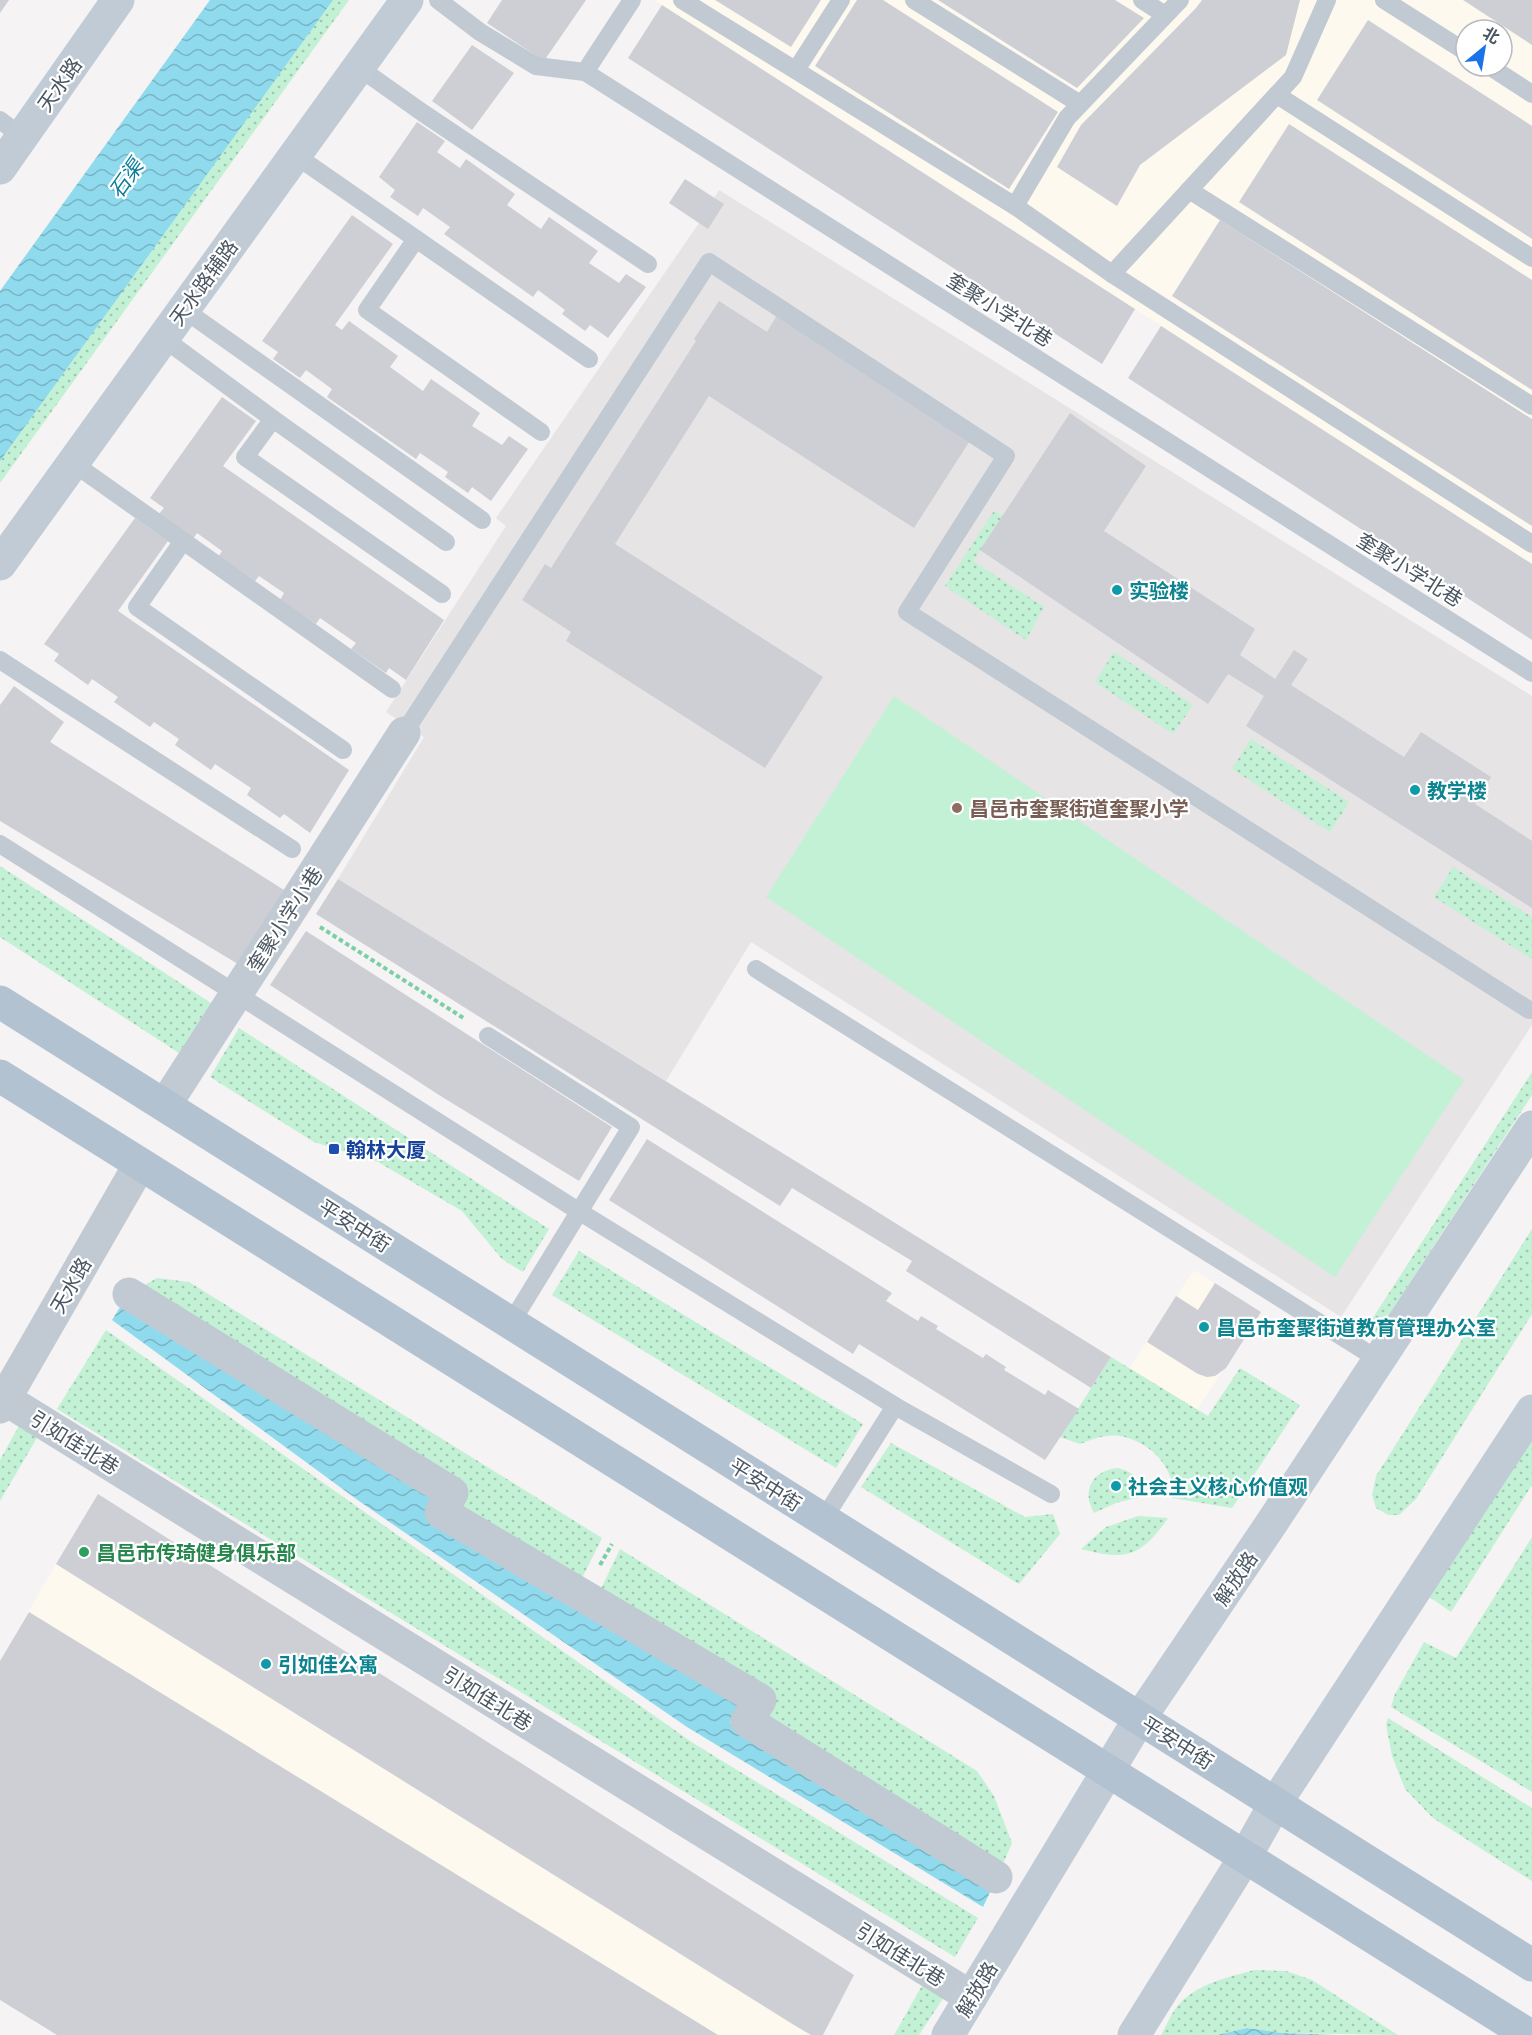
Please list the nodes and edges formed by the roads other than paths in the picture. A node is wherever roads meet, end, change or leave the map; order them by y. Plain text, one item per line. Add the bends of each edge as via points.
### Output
1 (118, 0) edge
2 (407, 0) edge
3 (438, 0) edge
4 (632, 0) edge
5 (682, 0) edge
6 (841, 0) edge
7 (914, 0) edge
8 (1142, 0) edge
9 (1180, 0) edge
10 (1327, 0) edge
11 (1384, 0) edge
12 (1165, 15) junction
13 (1454, 44) edge
14 (358, 67) junction
15 (795, 70) junction
16 (585, 72) junction
17 (1508, 78) edge
18 (1532, 93) edge
19 (1277, 95) junction
20 (1080, 105) junction
21 (11, 128) edge
22 (295, 155) junction
23 (0, 168) edge
24 (1189, 190) junction
25 (1015, 206) junction
26 (416, 240) junction
27 (1532, 258) edge
28 (648, 264) dead end
29 (1112, 274) junction
30 (183, 309) junction
31 (163, 338) junction
32 (589, 359) dead end
33 (1532, 406) edge
34 (273, 419) junction
35 (541, 432) dead end
36 (73, 464) junction
37 (482, 520) dead end
38 (183, 541) junction
39 (446, 542) dead end
40 (1532, 544) edge
41 (0, 564) edge
42 (442, 594) dead end
43 (0, 660) edge
44 (1532, 673) edge
45 (393, 689) dead end
46 (404, 733) joint
47 (343, 750) dead end
48 (0, 844) edge
49 (292, 849) dead end
50 (756, 969) dead end
51 (236, 994) junction
52 (0, 1002) edge
53 (1529, 1010) dead end
54 (488, 1036) dead end
55 (0, 1076) edge
56 (165, 1106) junction
57 (1532, 1127) edge
58 (140, 1164) junction
59 (580, 1212) junction
60 (129, 1294) dead end
61 (511, 1323) junction
62 (1378, 1360) junction
63 (2, 1403) edge
64 (895, 1406) junction
65 (1532, 1411) edge
66 (1051, 1494) dead end
67 (823, 1520) junction
68 (1140, 1718) junction
69 (1109, 1771) junction
70 (1275, 1804) junction
71 (1245, 1857) junction
72 (996, 1877) dead end
73 (1532, 1965) edge
74 (971, 1997) junction
75 (948, 2035) edge
76 (1134, 2035) edge
77 (1529, 2035) edge

1 - 21 street, 天水路
2 - 14 street, 天水路辅路
3 - 16 lane, 奎聚小学北巷 via 480,32 536,66
4 - 16 lane
5 - 15 lane
6 - 15 lane
7 - 20 lane
8 - 12 lane
9 - 12 lane
10 - 19 lane via 1293,77
11 - 13 lane
12 - 20 lane
14 - 22 street, 天水路辅路
14 - 28 lane
15 - 25 lane
16 - 44 lane, 奎聚小学北巷
17 - 18 lane
19 - 24 lane
19 - 27 lane
20 - 25 lane via 1067,118
21 - 23 street, 天水路
22 - 26 lane
22 - 30 street, 天水路辅路
24 - 29 lane
24 - 33 lane
25 - 29 lane
26 - 32 lane
26 - 35 lane via 367,310
29 - 40 lane
30 - 31 street, 天水路辅路
30 - 37 lane
31 - 34 lane
31 - 36 street, 天水路辅路
34 - 39 lane
34 - 42 lane via 244,457
36 - 38 lane
36 - 41 street, 天水路辅路
38 - 45 lane
38 - 47 lane via 137,608
43 - 49 lane
46 - 51 street, 奎聚小学小巷
46 - 53 lane via 709,262 1006,456 907,612
48 - 51 lane
50 - 62 lane
51 - 56 street, 奎聚小学小巷
51 - 59 lane
52 - 56 main road, 平安中街
54 - 59 lane via 631,1127
55 - 58 main road
56 - 61 main road, 平安中街
57 - 62 street, 解放路
58 - 63 street, 天水路
58 - 69 main road
59 - 61 lane
59 - 64 lane
60 - 72 street via 452,1493 441,1512 760,1700 747,1721
61 - 67 main road, 平安中街
62 - 68 street, 解放路
63 - 74 street, 引如佳北巷
64 - 66 lane
64 - 67 lane
65 - 70 street
67 - 68 main road, 平安中街
68 - 69 street, 解放路
68 - 70 main road, 平安中街
69 - 71 main road
69 - 74 street, 解放路
70 - 71 street
70 - 73 main road, 平安中街
71 - 76 street
71 - 77 main road
74 - 75 street, 解放路

